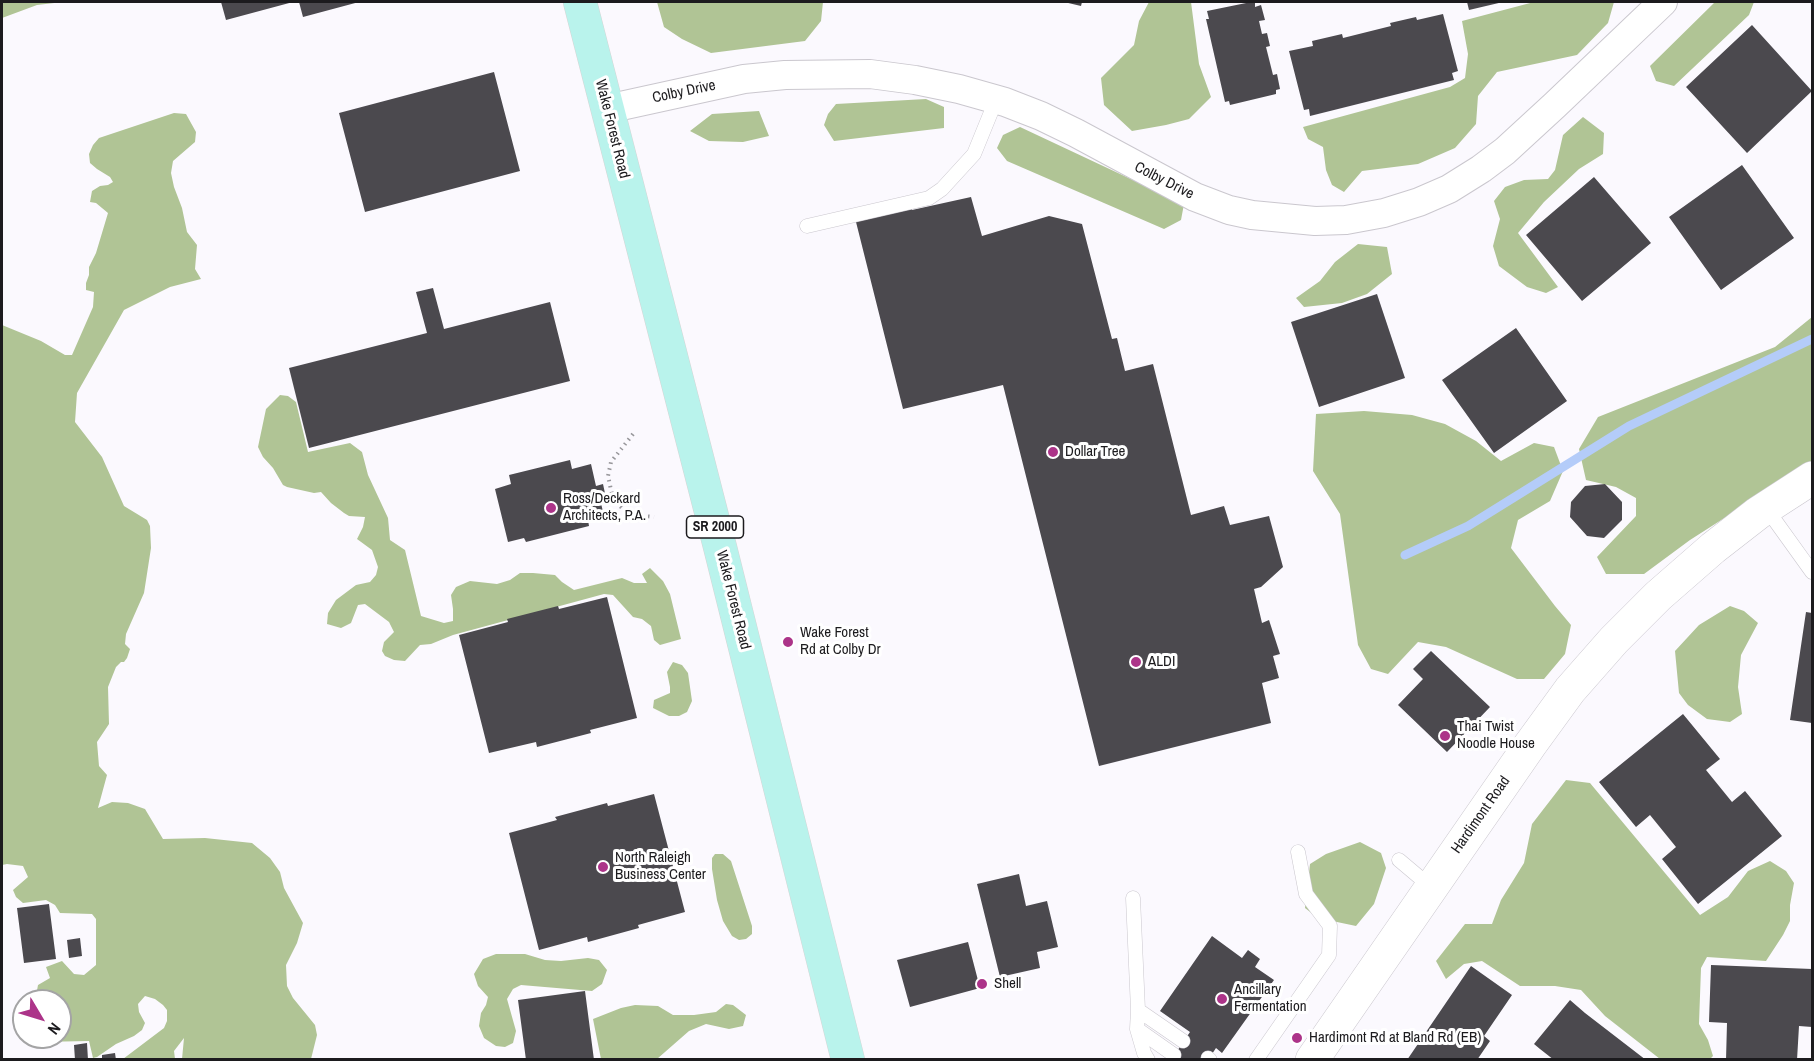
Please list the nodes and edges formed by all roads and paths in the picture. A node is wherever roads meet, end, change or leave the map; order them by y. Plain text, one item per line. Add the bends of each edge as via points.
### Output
1 (580, 2) edge
2 (1663, 2) edge
3 (996, 100) junction
4 (607, 109) junction
5 (807, 226) dead end
6 (633, 434) dead end
7 (1812, 478) edge
8 (1766, 508) junction
9 (654, 517) dead end
10 (1812, 572) edge
11 (1298, 852) dead end
12 (1399, 860) dead end
13 (1431, 887) junction
14 (1133, 898) dead end
15 (1138, 1010) junction
16 (1137, 1029) junction
17 (1183, 1041) dead end
18 (1174, 1054) dead end
19 (848, 1059) edge
20 (1148, 1059) edge
21 (1256, 1059) edge
22 (1312, 1059) edge

1 - 4 main road, Wake Forest Road / SR 2000
2 - 3 street, Colby Drive via 1481,169 1419,202 1346,220 1315,222 1229,210 1186,193 1041,116
3 - 4 street, Colby Drive via 959,89 870,74 785,75 744,79
3 - 5 lane via 974,154 935,194
4 - 19 main road, Wake Forest Road / SR 2000
6 - 9 path via 611,462 608,476 613,499 635,515
7 - 8 street, Hardimont Road
8 - 10 lane
8 - 13 street, Hardimont Road via 1658,596 1606,648 1570,690
11 - 21 lane via 1306,894 1330,926 1329,955
12 - 13 lane
13 - 22 street, Hardimont Road
14 - 15 lane
15 - 16 lane
15 - 17 lane
16 - 18 lane
16 - 20 lane

